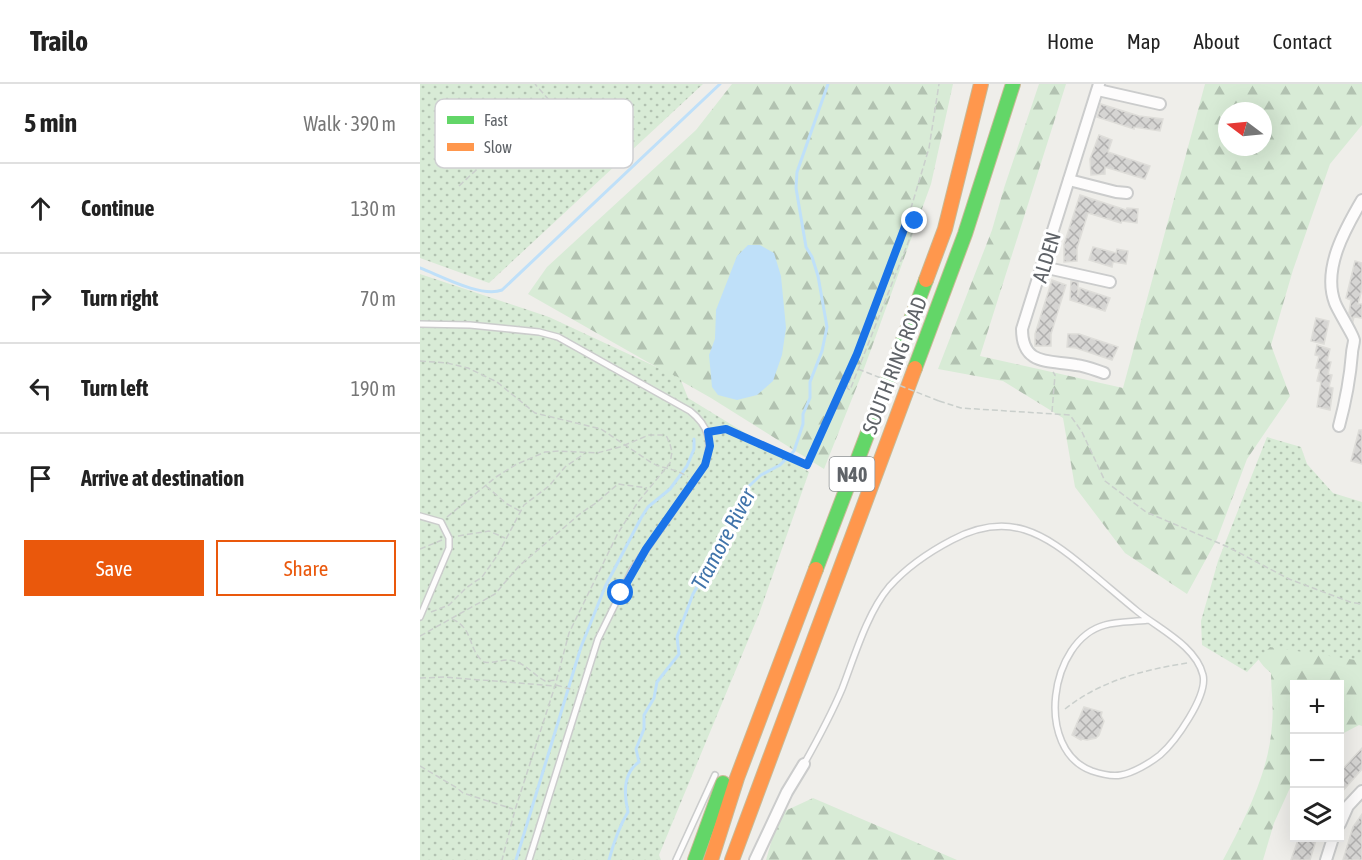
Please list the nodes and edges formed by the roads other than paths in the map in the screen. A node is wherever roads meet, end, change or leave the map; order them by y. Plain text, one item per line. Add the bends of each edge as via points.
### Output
1 (981, 84) edge
2 (1013, 84) edge
3 (1098, 87) edge
4 (1160, 104) dead end
5 (1069, 180) junction
6 (1127, 193) dead end
7 (1362, 200) edge
8 (1043, 267) junction
9 (1110, 282) dead end
10 (420, 324) edge
11 (1358, 339) edge
12 (1104, 373) dead end
13 (1339, 426) dead end
14 (420, 516) edge
15 (806, 594) junction
16 (420, 616) edge
17 (1148, 620) junction
18 (804, 764) joint
19 (715, 775) dead end
20 (1362, 791) edge
21 (1344, 815) edge
22 (1331, 842) edge
23 (733, 857) edge
24 (529, 860) edge
25 (676, 860) edge
26 (695, 860) edge
27 (711, 860) edge
28 (755, 860) edge
29 (1326, 860) edge

1 - 15 highway, SOUTH RING ROAD / N40 via 945,229
2 - 23 highway, SOUTH RING ROAD / N40 via 965,234
3 - 4 street via 1145,96
3 - 5 street, ALDEN
5 - 6 street
5 - 8 street, ALDEN
7 - 11 street via 1343,235 1331,276 1334,300 1343,322
8 - 9 street
8 - 12 street, ALDEN via 1022,329 1022,342 1028,354 1088,373
10 - 24 lane via 539,332 558,337 690,411 708,432 710,446 705,465 632,570 598,639
11 - 13 street
14 - 16 lane via 441,522 449,538 449,548
15 - 26 highway via 769,667
15 - 27 highway, SOUTH RING ROAD / N40 via 737,778
17 - 17 lane via 1104,625 1090,632 1068,656 1059,673 1059,736 1070,756 1084,768 1103,775 1121,775 1159,756 1172,743 1202,691 1204,676 1197,662 1173,637
17 - 18 lane via 1062,548 1024,529 993,527 958,537 932,550 889,588 859,643 825,728
18 - 28 street
19 - 25 lane
20 - 21 street
22 - 29 street

